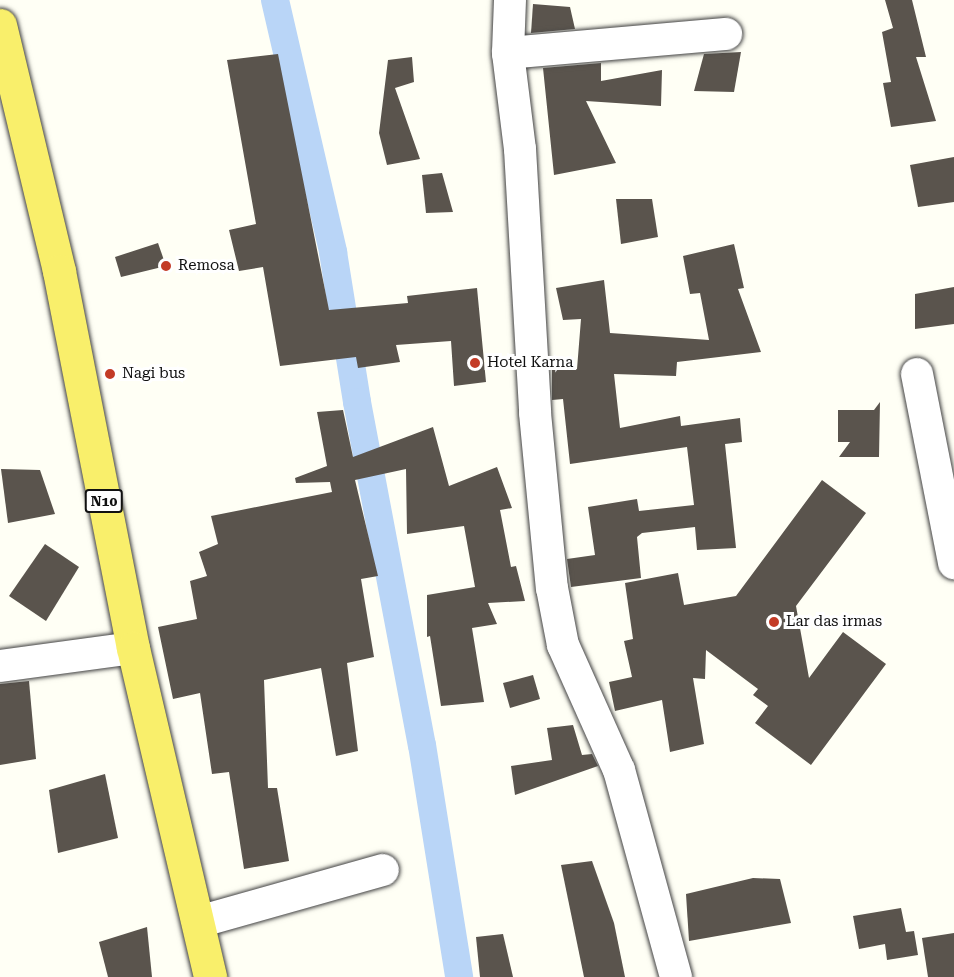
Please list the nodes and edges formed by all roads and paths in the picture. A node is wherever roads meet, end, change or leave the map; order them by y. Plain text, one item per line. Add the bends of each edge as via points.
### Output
1 (510, 0) edge
2 (0, 25) edge
3 (726, 34) dead end
4 (508, 53) junction
5 (917, 375) dead end
6 (954, 563) edge
7 (133, 648) junction
8 (0, 666) edge
9 (383, 870) dead end
10 (198, 922) junction
11 (210, 977) edge
12 (676, 977) edge

1 - 4 street
2 - 7 main road, N10 via 59,271
3 - 4 street
4 - 12 street via 520,149 535,413 552,588 563,645 619,771
5 - 6 street
7 - 8 street
7 - 10 main road, N10
9 - 10 street
10 - 11 main road, N10

